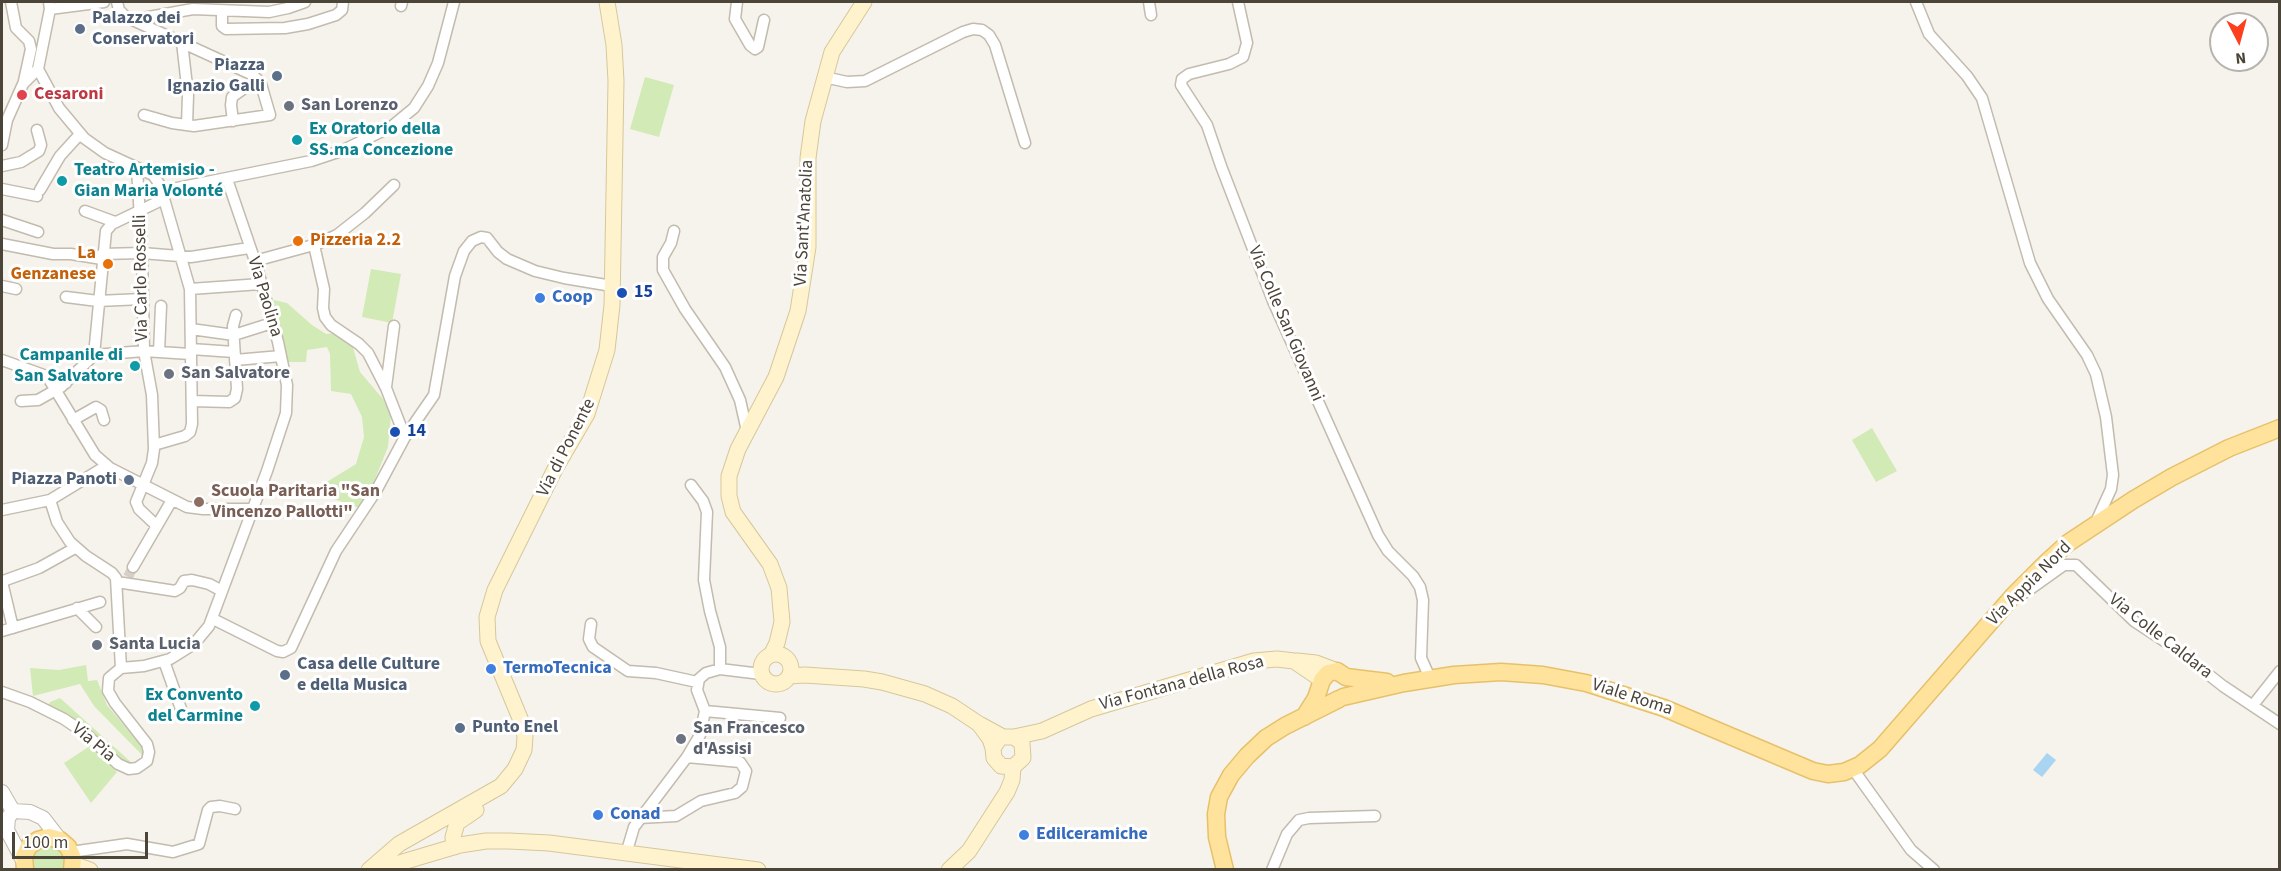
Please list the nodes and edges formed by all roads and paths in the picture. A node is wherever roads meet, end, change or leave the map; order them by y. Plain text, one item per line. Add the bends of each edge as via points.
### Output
1 (11, 2) edge
2 (104, 2) edge
3 (117, 2) edge
4 (305, 2) edge
5 (343, 2) edge
6 (454, 2) edge
7 (607, 2) edge
8 (737, 2) edge
9 (864, 2) edge
10 (1149, 2) edge
11 (1238, 2) edge
12 (1916, 2) edge
13 (49, 5) edge
14 (222, 11) junction
15 (1151, 15) dead end
16 (132, 20) junction
17 (764, 20) dead end
18 (182, 42) junction
19 (38, 69) junction
20 (824, 77) junction
21 (257, 79) junction
22 (23, 84) junction
23 (144, 115) dead end
24 (233, 120) junction
25 (186, 125) junction
26 (36, 130) dead end
27 (80, 134) junction
28 (1025, 143) dead end
29 (2, 145) edge
30 (2, 166) edge
31 (137, 168) junction
32 (231, 178) junction
33 (394, 185) dead end
34 (2, 189) edge
35 (163, 195) junction
36 (140, 210) junction
37 (85, 211) dead end
38 (2, 220) edge
39 (115, 222) junction
40 (674, 231) dead end
41 (38, 232) dead end
42 (2, 244) edge
43 (314, 245) junction
44 (249, 248) junction
45 (142, 254) junction
46 (179, 256) junction
47 (102, 257) junction
48 (255, 261) junction
49 (261, 284) junction
50 (2, 286) edge
51 (612, 286) junction
52 (16, 289) dead end
53 (190, 289) junction
54 (66, 297) dead end
55 (142, 299) junction
56 (98, 301) junction
57 (161, 306) dead end
58 (236, 315) dead end
59 (272, 323) junction
60 (394, 326) dead end
61 (190, 329) junction
62 (234, 335) junction
63 (144, 351) junction
64 (190, 351) junction
65 (159, 352) junction
66 (94, 355) junction
67 (234, 356) junction
68 (281, 356) junction
69 (2, 360) edge
70 (46, 376) junction
71 (66, 383) junction
72 (386, 388) junction
73 (54, 391) junction
74 (192, 400) junction
75 (21, 401) dead end
76 (73, 420) junction
77 (104, 420) dead end
78 (2280, 428) edge
79 (747, 431) junction
80 (408, 433) junction
81 (154, 446) junction
82 (106, 466) junction
83 (691, 485) dead end
84 (142, 486) junction
85 (50, 500) junction
86 (172, 501) junction
87 (253, 509) junction
88 (2, 510) edge
89 (2095, 525) junction
90 (157, 526) junction
91 (75, 548) junction
92 (126, 577) junction
93 (3, 586) edge
94 (222, 591) junction
95 (2013, 596) junction
96 (100, 602) dead end
97 (77, 608) junction
98 (213, 619) junction
99 (591, 624) dead end
100 (96, 627) dead end
101 (13, 628) junction
102 (2, 631) edge
103 (164, 661) junction
104 (1294, 661) junction
105 (776, 665) junction
106 (121, 668) junction
107 (720, 669) junction
108 (2280, 671) edge
109 (1342, 674) junction
110 (1430, 678) junction
111 (697, 682) junction
112 (1321, 683) junction
113 (1404, 683) junction
114 (2, 692) edge
115 (1341, 698) junction
116 (2253, 705) junction
117 (181, 709) dead end
118 (705, 711) junction
119 (1304, 717) junction
120 (780, 718) dead end
121 (2280, 724) edge
122 (1042, 731) junction
123 (1003, 740) junction
124 (687, 757) junction
125 (1012, 763) junction
126 (1851, 770) junction
127 (2, 792) edge
128 (491, 793) junction
129 (235, 809) dead end
130 (13, 811) junction
131 (1375, 816) dead end
132 (639, 818) junction
133 (430, 825) junction
134 (454, 847) junction
135 (626, 854) junction
136 (420, 858) junction
137 (71, 861) edge
138 (24, 866) edge
139 (90, 870) edge
140 (369, 870) edge
141 (376, 870) edge
142 (758, 870) edge
143 (949, 870) edge
144 (1225, 870) edge
145 (1272, 870) edge
146 (1934, 870) edge

1 - 22 street via 16,28 31,49
2 - 13 street
3 - 16 street via 121,13
4 - 14 street via 269,12
5 - 14 street via 336,15 285,28 226,30 222,26
6 - 32 street via 434,72 417,104 403,119 324,157
7 - 51 main road, Via di Ponente via 616,74
8 - 17 street via 735,19 755,49
9 - 20 main road, Via Sant'Anatolia via 835,46
10 - 15 street
11 - 110 street, Via Colle San Giovanni via 1247,44 1243,57 1189,74 1181,85 1207,124 1273,301 1380,538 1420,587 1420,654
12 - 89 street via 1929,34 1982,98 2030,263 2096,374 2113,478
13 - 19 street
14 - 16 street via 187,10
16 - 18 street
18 - 21 street
18 - 25 street via 188,90
19 - 22 street
19 - 27 street via 57,105
20 - 28 street via 865,81 966,30 982,30 993,41
20 - 79 main road, Via Sant'Anatolia via 810,143 808,247 800,304 780,368
21 - 24 street via 232,97
21 - 24 street via 270,115
22 - 29 street via 7,120
23 - 25 street
24 - 25 street
26 - 30 street via 39,151 21,162
27 - 31 street via 100,150
27 - 34 street via 60,156 38,193
31 - 35 street via 155,177
31 - 36 street, Via Carlo Rosselli
32 - 35 street
32 - 44 street, Via Paolina
33 - 43 street via 344,230
35 - 36 street
35 - 46 street
36 - 39 street
36 - 45 street, Via Carlo Rosselli
37 - 39 street
38 - 41 street
39 - 47 street via 106,231
40 - 79 street via 662,260 664,274 725,367 740,400
42 - 47 street via 53,254
43 - 48 street
43 - 72 street via 324,289 325,317 365,350
44 - 46 street
44 - 48 street, Via Paolina
45 - 46 street
45 - 47 street
45 - 55 street, Via Carlo Rosselli
46 - 53 street
47 - 56 street
48 - 49 street, Via Paolina
49 - 53 street
49 - 59 street, Via Paolina
50 - 52 street
51 - 80 street via 535,271 507,259 487,238 475,238 454,276 435,395
51 - 128 main road, Via di Ponente via 609,340 591,406 552,476 490,606 488,642 520,717 525,743 512,774
53 - 61 street
54 - 56 street
55 - 56 street
55 - 63 street, Via Carlo Rosselli
56 - 66 street
57 - 65 street
58 - 62 street
59 - 62 street
59 - 68 street, Via Paolina
60 - 72 street
61 - 62 street
61 - 64 street
62 - 67 street
63 - 65 street
63 - 66 street
63 - 81 street, Via Carlo Rosselli
64 - 65 street
64 - 67 street
64 - 74 street
66 - 71 street
67 - 68 street
67 - 74 street via 235,398 226,402
68 - 87 street, Via Paolina via 287,385 286,413
69 - 70 street
70 - 71 street
70 - 73 street
71 - 73 street
72 - 80 street
73 - 75 street via 38,400
73 - 76 street
74 - 81 street via 189,434
76 - 77 street via 96,407
76 - 82 street via 95,456
78 - 89 main road, Via Appia Nord via 2191,467
79 - 105 main road, Via Sant'Anatolia via 730,470 730,504 776,577 782,601
80 - 98 street via 376,491 338,547 292,646 277,651
81 - 84 street, Via Carlo Rosselli
82 - 84 street
82 - 85 street
83 - 107 street via 706,512 704,576 720,647
84 - 86 street
84 - 90 street via 136,504
85 - 88 street
85 - 91 street via 59,526
86 - 87 street via 196,508
86 - 90 street
87 - 94 street, Via Paolina
89 - 95 main road, Via Appia Nord via 2053,556
90 - 92 street
91 - 92 street via 112,573
91 - 93 street via 39,568 7,578
92 - 94 street via 175,591 184,581 191,580
92 - 106 street via 118,625
93 - 101 street
94 - 98 street, Via Paolina
95 - 116 street, Via Colle Caldara via 2029,590 2064,565 2076,565 2134,621
95 - 126 main road, Via Appia Nord via 1884,745
96 - 97 street
97 - 100 street
97 - 101 street
98 - 103 street, Via Paolina via 194,644
99 - 111 street via 593,647 628,671
101 - 102 street
103 - 106 street, Via Paolina
103 - 117 street
104 - 109 main road, Via Fontana della Rosa via 1316,663
104 - 112 main road
104 - 122 main road, Via Fontana della Rosa via 1261,660 1235,665 1085,711
105 - 107 street via 745,671
105 - 123 main road via 806,675 864,679 905,687 952,706 979,724 990,739
106 - 114 street, Via Pia via 109,678 108,685 111,697 147,744 147,761 138,768 118,764 68,721
107 - 111 street via 706,673
108 - 116 street
109 - 112 main road via 1328,673
109 - 113 main road, Viale Roma
109 - 115 main road via 1348,690
110 - 113 main road, Viale Roma
110 - 126 main road, Viale Roma via 1508,672 1579,681 1672,711 1815,772
111 - 118 street
112 - 115 main road via 1326,696
112 - 119 main road via 1317,698
113 - 115 main road, Viale Roma
115 - 119 main road, Viale Roma
116 - 121 street, Via Colle Caldara
118 - 120 street
118 - 124 street via 700,735
119 - 144 main road, Viale Roma via 1266,738 1240,763 1225,785 1215,820
122 - 123 main road, Via Fontana della Rosa
122 - 125 main road, Via Fontana della Rosa
123 - 125 main road via 994,758
123 - 125 main road via 1022,743 1024,748
124 - 132 street
124 - 132 street via 740,762 746,771 742,787 735,793 702,801 676,816
125 - 143 main road via 999,802 969,852
126 - 146 street via 1911,850
127 - 130 street
128 - 133 main road, Via di Ponente
128 - 134 main road, Via di Ponente via 483,805 457,823
129 - 137 street via 211,807 199,844 173,852 131,844
130 - 137 street via 44,818
130 - 138 street via 7,830
131 - 145 street via 1299,820 1285,837
132 - 135 street
133 - 136 main road
133 - 140 main road, Via di Ponente via 390,850
134 - 135 main road via 516,841
134 - 136 main road
135 - 142 main road
136 - 141 main road
137 - 138 main road via 49,837 29,846
137 - 139 main road

